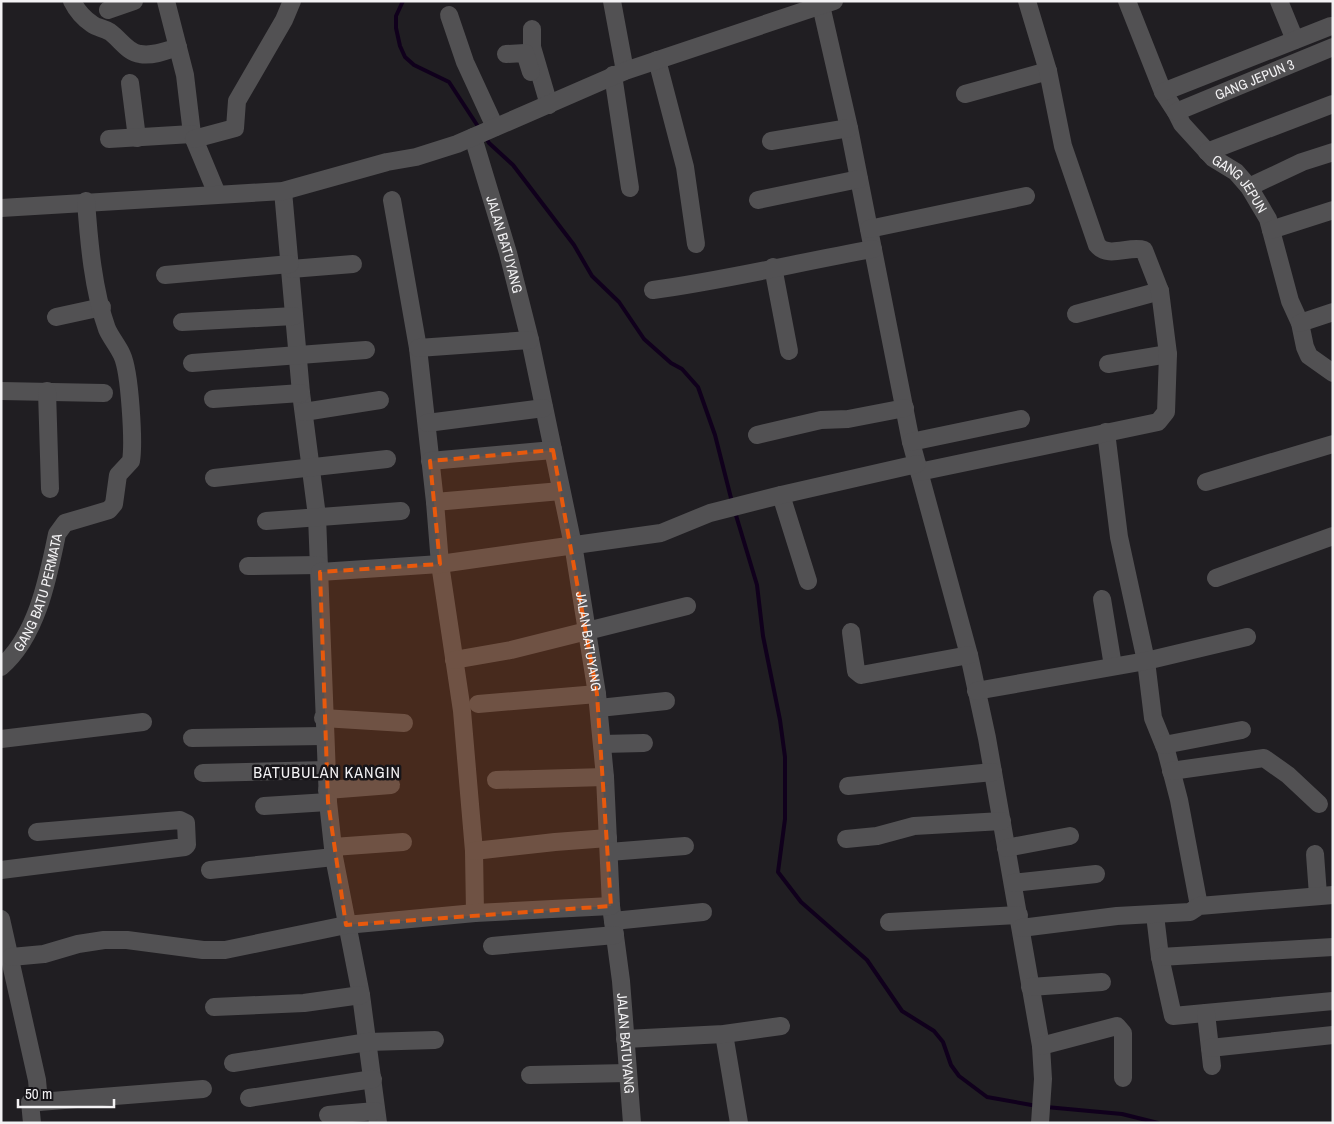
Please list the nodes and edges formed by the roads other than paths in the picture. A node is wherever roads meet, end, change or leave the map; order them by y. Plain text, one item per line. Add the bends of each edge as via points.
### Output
1 (72, 1) edge
2 (134, 1) edge
3 (166, 1) edge
4 (292, 1) edge
5 (612, 1) edge
6 (1028, 1) edge
7 (1279, 1) edge
8 (1129, 2) edge
9 (825, 3) edge
10 (108, 10) dead end
11 (450, 15) dead end
12 (1331, 26) dead end
13 (532, 29) dead end
14 (1295, 40) junction
15 (178, 47) junction
16 (1333, 47) edge
17 (506, 54) dead end
18 (657, 60) junction
19 (1048, 71) junction
20 (619, 73) junction
21 (130, 83) dead end
22 (1163, 92) junction
23 (965, 94) dead end
24 (1333, 104) edge
25 (545, 106) junction
26 (1176, 112) junction
27 (849, 128) junction
28 (479, 134) junction
29 (193, 136) junction
30 (137, 138) junction
31 (109, 139) dead end
32 (771, 141) dead end
33 (1207, 152) junction
34 (1333, 152) edge
35 (859, 179) junction
36 (1248, 187) junction
37 (630, 188) dead end
38 (283, 191) junction
39 (217, 194) junction
40 (1026, 196) dead end
41 (392, 200) dead end
42 (758, 200) dead end
43 (86, 201) junction
44 (1, 208) edge
45 (1333, 210) edge
46 (868, 230) junction
47 (1271, 230) junction
48 (696, 244) dead end
49 (873, 249) junction
50 (353, 264) dead end
51 (291, 267) junction
52 (773, 267) junction
53 (165, 275) dead end
54 (653, 290) dead end
55 (1160, 291) junction
56 (102, 307) junction
57 (1333, 312) edge
58 (1076, 314) dead end
59 (294, 316) junction
60 (56, 317) dead end
61 (182, 322) dead end
62 (1300, 323) junction
63 (530, 340) junction
64 (418, 348) junction
65 (366, 350) dead end
66 (789, 351) dead end
67 (298, 354) junction
68 (1168, 354) junction
69 (192, 362) dead end
70 (1108, 364) dead end
71 (1328, 365) edge
72 (1, 391) edge
73 (47, 391) junction
74 (104, 393) dead end
75 (301, 393) junction
76 (213, 399) dead end
77 (380, 400) dead end
78 (544, 408) junction
79 (905, 408) junction
80 (304, 412) junction
81 (1021, 420) dead end
82 (427, 423) junction
83 (1106, 432) junction
84 (757, 435) dead end
85 (911, 442) junction
86 (1333, 444) edge
87 (553, 450) junction
88 (387, 459) dead end
89 (430, 461) junction
90 (310, 468) junction
91 (918, 468) junction
92 (214, 478) dead end
93 (1206, 482) dead end
94 (50, 489) dead end
95 (561, 491) junction
96 (781, 495) junction
97 (435, 502) junction
98 (401, 511) dead end
99 (317, 516) junction
100 (266, 521) dead end
101 (1333, 536) edge
102 (573, 545) junction
103 (440, 564) junction
104 (248, 566) dead end
105 (319, 569) junction
106 (1216, 578) dead end
107 (808, 581) dead end
108 (1102, 599) dead end
109 (687, 606) dead end
110 (587, 632) junction
111 (851, 632) dead end
112 (1247, 637) dead end
113 (969, 656) junction
114 (454, 660) junction
115 (1146, 661) junction
116 (1113, 666) junction
117 (1, 667) edge
118 (976, 691) junction
119 (598, 701) junction
120 (666, 701) dead end
121 (478, 704) dead end
122 (323, 718) junction
123 (143, 722) dead end
124 (404, 722) dead end
125 (1242, 730) dead end
126 (324, 736) junction
127 (192, 738) dead end
128 (1, 739) edge
129 (644, 743) dead end
130 (602, 744) junction
131 (1164, 745) junction
132 (326, 770) junction
133 (1171, 771) junction
134 (993, 772) junction
135 (203, 774) dead end
136 (605, 778) junction
137 (496, 780) dead end
138 (391, 785) dead end
139 (848, 786) dead end
140 (328, 796) junction
141 (1320, 804) dead end
142 (264, 806) dead end
143 (1002, 821) junction
144 (37, 832) dead end
145 (1070, 836) dead end
146 (846, 839) dead end
147 (403, 842) dead end
148 (609, 845) junction
149 (684, 846) dead end
150 (1006, 848) junction
151 (474, 851) junction
152 (333, 852) junction
153 (1315, 854) dead end
154 (1, 870) edge
155 (210, 870) dead end
156 (1096, 874) dead end
157 (1013, 883) junction
158 (1325, 895) edge
159 (1199, 906) junction
160 (702, 912) dead end
161 (475, 913) junction
162 (1155, 915) junction
163 (1, 919) edge
164 (613, 920) junction
165 (889, 922) dead end
166 (1020, 922) junction
167 (346, 925) junction
168 (492, 946) dead end
169 (1333, 947) edge
170 (11, 957) junction
171 (1160, 957) junction
172 (1102, 982) dead end
173 (1030, 987) junction
174 (361, 995) junction
175 (1333, 1001) edge
176 (214, 1007) dead end
177 (1206, 1013) junction
178 (781, 1026) dead end
179 (724, 1034) junction
180 (1333, 1035) edge
181 (625, 1039) junction
182 (435, 1040) dead end
183 (368, 1042) junction
184 (1041, 1046) junction
185 (1210, 1048) junction
186 (232, 1063) dead end
187 (1212, 1066) dead end
188 (628, 1073) junction
189 (530, 1076) dead end
190 (1124, 1078) dead end
191 (373, 1079) junction
192 (203, 1089) dead end
193 (249, 1098) dead end
194 (39, 1102) junction
195 (328, 1115) dead end
196 (377, 1117) edge
197 (32, 1123) edge
198 (632, 1123) edge
199 (739, 1123) edge
200 (1040, 1123) edge

1 - 15 street via 78,12 94,26 107,30 131,52 161,52
2 - 10 street
3 - 15 street
4 - 29 street via 237,101 235,128
5 - 20 street
6 - 19 street
7 - 14 street
8 - 22 street, GANG JEPUN
9 - 18 street
9 - 27 street
11 - 28 street, JALAN BATUYANG via 465,62
12 - 14 street
13 - 25 street via 532,46
14 - 22 street
15 - 29 street
16 - 26 street, GANG JEPUN 3
17 - 25 street via 525,53
18 - 20 street
18 - 48 street via 685,167
19 - 23 street
19 - 55 street via 1063,146 1098,245 1108,251 1144,250
20 - 25 street
20 - 37 street
21 - 30 street
22 - 26 street, GANG JEPUN
24 - 33 street
25 - 28 street
26 - 33 street, GANG JEPUN via 1186,131
27 - 32 street
27 - 35 street
28 - 38 street via 416,157
28 - 63 street, JALAN BATUYANG via 482,168
29 - 30 street
29 - 39 street
30 - 31 street
33 - 36 street, GANG JEPUN via 1236,172
34 - 36 street via 1302,162
35 - 42 street
35 - 46 street
36 - 47 street, GANG JEPUN via 1263,208
38 - 39 street
38 - 51 street
39 - 43 street
40 - 46 street
41 - 64 street
43 - 44 street
43 - 56 street, GANG BATU PERMATA via 90,252
45 - 47 street
46 - 49 street
47 - 62 street, GANG JEPUN via 1290,301
49 - 52 street
49 - 79 street
50 - 51 street
51 - 53 street
51 - 59 street
52 - 54 street via 709,282
52 - 66 street
55 - 58 street
55 - 68 street
56 - 60 street
56 - 117 street, GANG BATU PERMATA via 107,329 125,365 131,461 118,475 114,504 109,510 65,523 57,534 44,593 19,649
57 - 62 street
59 - 61 street
59 - 67 street
62 - 71 street, GANG JEPUN via 1309,356
63 - 64 street
63 - 78 street, JALAN BATUYANG
64 - 82 street
65 - 67 street
67 - 69 street
67 - 75 street
68 - 70 street
68 - 83 street via 1164,417 1158,422
72 - 73 street
73 - 74 street
73 - 94 street
75 - 76 street
75 - 80 street
77 - 80 street
78 - 82 street
78 - 87 street, JALAN BATUYANG
79 - 84 street via 848,419 821,420
79 - 85 street
80 - 90 street
81 - 85 street
82 - 89 street
83 - 91 street
83 - 115 street via 1119,537
85 - 91 street
86 - 93 street
87 - 89 street
87 - 95 street, JALAN BATUYANG
88 - 90 street
89 - 97 street
90 - 92 street
90 - 99 street
91 - 96 street
91 - 113 street
95 - 97 street
95 - 102 street, JALAN BATUYANG
96 - 102 street via 697,518 661,533
96 - 107 street
97 - 103 street
98 - 99 street
99 - 100 street
99 - 105 street
101 - 106 street
102 - 103 street
102 - 110 street, JALAN BATUYANG
103 - 105 street
103 - 114 street
104 - 105 street
105 - 122 street
108 - 116 street
109 - 110 street
110 - 114 street
110 - 119 street, JALAN BATUYANG
111 - 113 street via 856,671 861,675
112 - 115 street
113 - 118 street
114 - 151 street
115 - 116 street
115 - 131 street via 1153,718
116 - 118 street
118 - 134 street
119 - 120 street
119 - 121 street
119 - 130 street, JALAN BATUYANG
122 - 124 street
122 - 126 street
123 - 128 street
125 - 131 street
126 - 127 street
126 - 132 street
129 - 130 street
130 - 136 street, JALAN BATUYANG
131 - 133 street
132 - 135 street
132 - 140 street
133 - 141 street via 1264,758
133 - 159 street via 1180,800
134 - 139 street
134 - 143 street
136 - 137 street
136 - 148 street, JALAN BATUYANG
138 - 140 street
140 - 142 street
140 - 152 street
143 - 146 street via 914,826 877,836
143 - 150 street
144 - 154 street via 180,820 186,823 187,844 186,847
145 - 150 street
147 - 152 street
148 - 149 street
148 - 151 street via 555,842
148 - 164 street, JALAN BATUYANG
150 - 157 street
151 - 161 street
152 - 155 street
152 - 167 street
153 - 158 street
156 - 157 street
157 - 166 street
158 - 159 street
159 - 162 street via 1190,912
160 - 164 street
161 - 164 street
161 - 167 street
162 - 166 street
162 - 171 street
163 - 170 street
164 - 168 street
164 - 181 street, JALAN BATUYANG
165 - 166 street
166 - 173 street
167 - 170 street via 225,950 104,940 44,954
167 - 174 street
169 - 171 street
170 - 194 street
171 - 177 street via 1173,1016
172 - 173 street
173 - 184 street
174 - 176 street via 304,1003
174 - 183 street
175 - 177 street
177 - 185 street
178 - 179 street
179 - 181 street
179 - 199 street
180 - 185 street
181 - 188 street, JALAN BATUYANG
182 - 183 street
183 - 186 street
183 - 191 street
184 - 190 street via 1117,1026 1123,1034
184 - 200 street
185 - 187 street
188 - 189 street
188 - 198 street, JALAN BATUYANG
191 - 193 street
191 - 196 street
192 - 194 street
194 - 197 street via 30,1104
195 - 196 street

